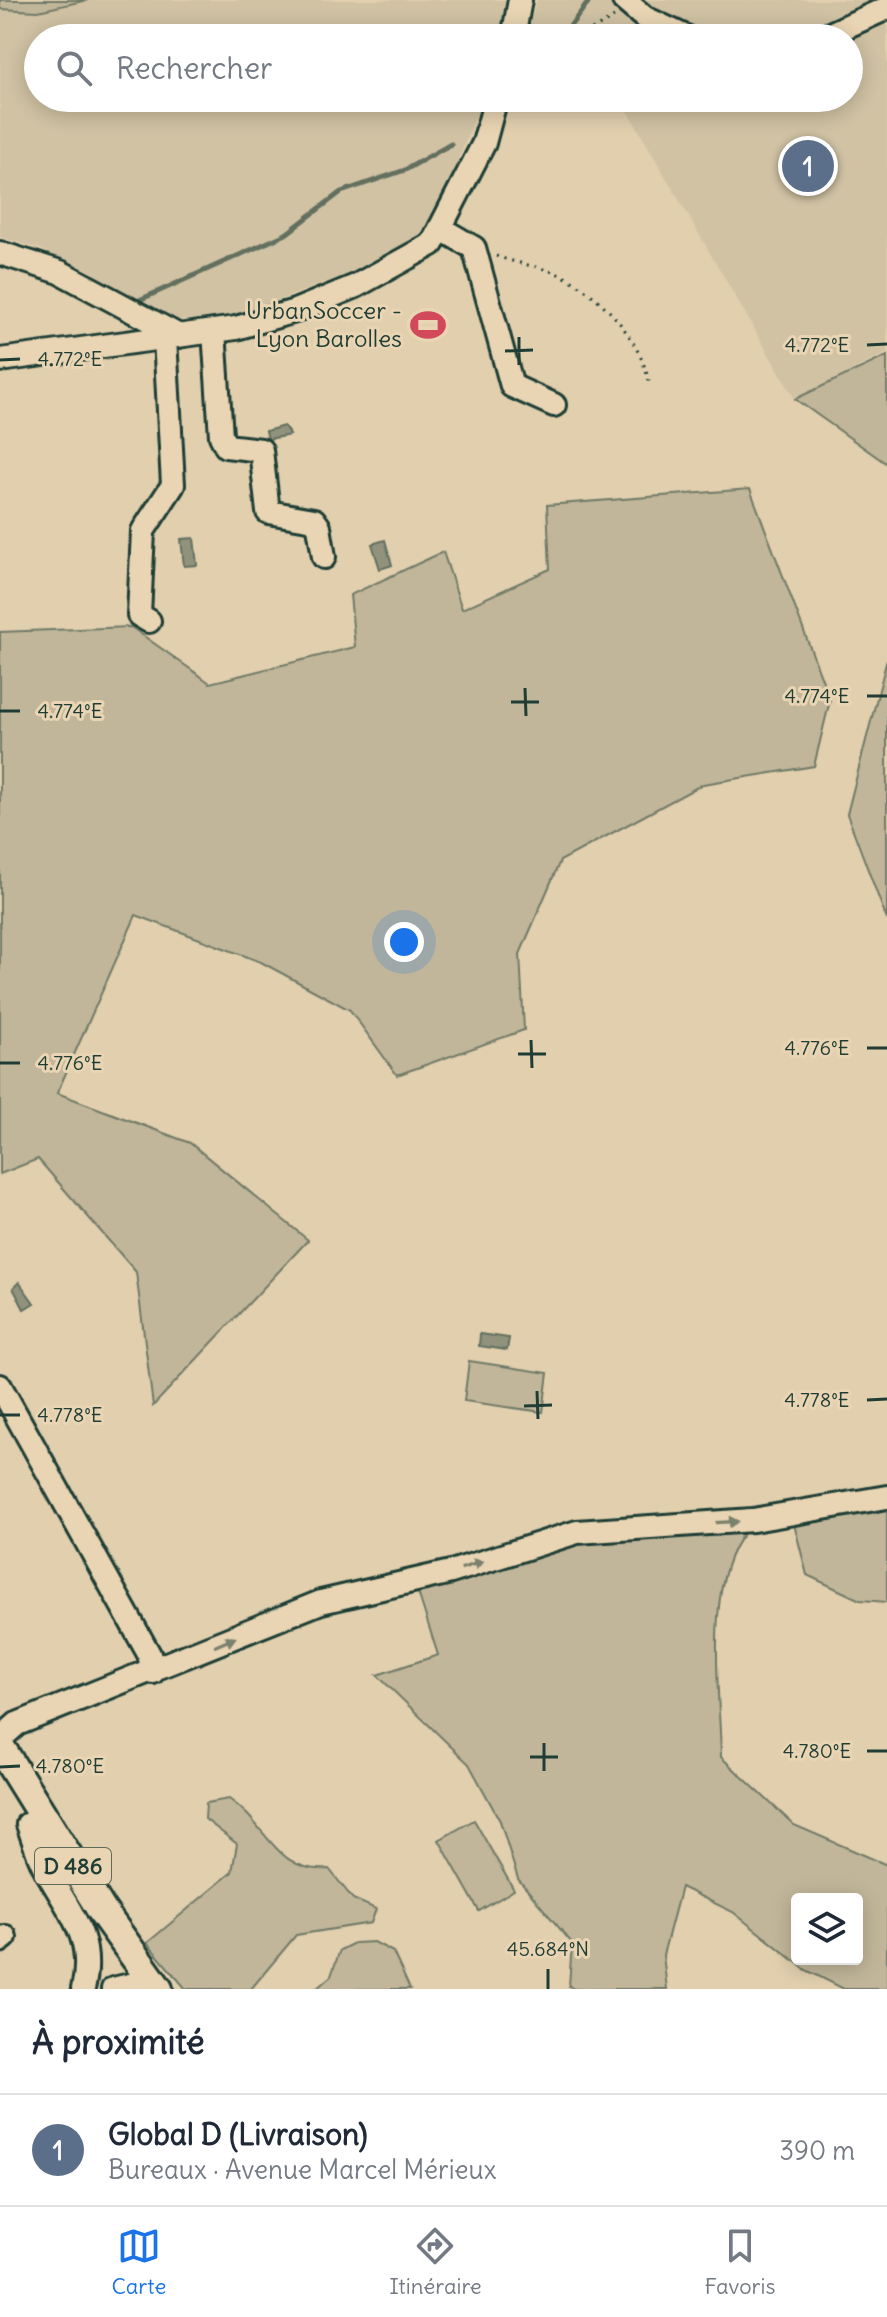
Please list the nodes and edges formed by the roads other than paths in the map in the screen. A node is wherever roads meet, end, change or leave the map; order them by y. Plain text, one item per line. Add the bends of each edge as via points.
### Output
1 (520, 0) edge
2 (626, 1) edge
3 (887, 8) edge
4 (516, 24) edge
5 (658, 24) edge
6 (852, 24) edge
7 (492, 112) edge
8 (440, 228) junction
9 (0, 253) edge
10 (214, 331) junction
11 (172, 337) junction
12 (0, 360) edge
13 (554, 405) dead end
14 (324, 557) dead end
15 (149, 621) dead end
16 (0, 1386) edge
17 (887, 1497) edge
18 (153, 1672) junction
19 (0, 1739) edge
20 (0, 1747) edge
21 (0, 1772) edge
22 (28, 1824) junction
23 (140, 1986) edge
24 (83, 1989) edge

1 - 4 street
2 - 5 street
3 - 6 street
7 - 8 street via 484,143
8 - 10 street via 432,244 356,286 295,311
8 - 13 street via 474,248 512,386
9 - 11 street via 60,272
10 - 11 street
10 - 14 street via 221,436 226,446 261,450 268,512 314,520
11 - 12 street
11 - 15 street via 173,485 143,531 139,615
16 - 18 street via 149,1654
18 -> 17 street via 339,1596 451,1572 577,1532 753,1520
18 - 19 street via 17,1724
20 - 23 main road, D 486 via 102,1911
21 - 22 main road, D 486
22 - 23 main road, D 486
22 - 24 street via 42,1863 85,1943

